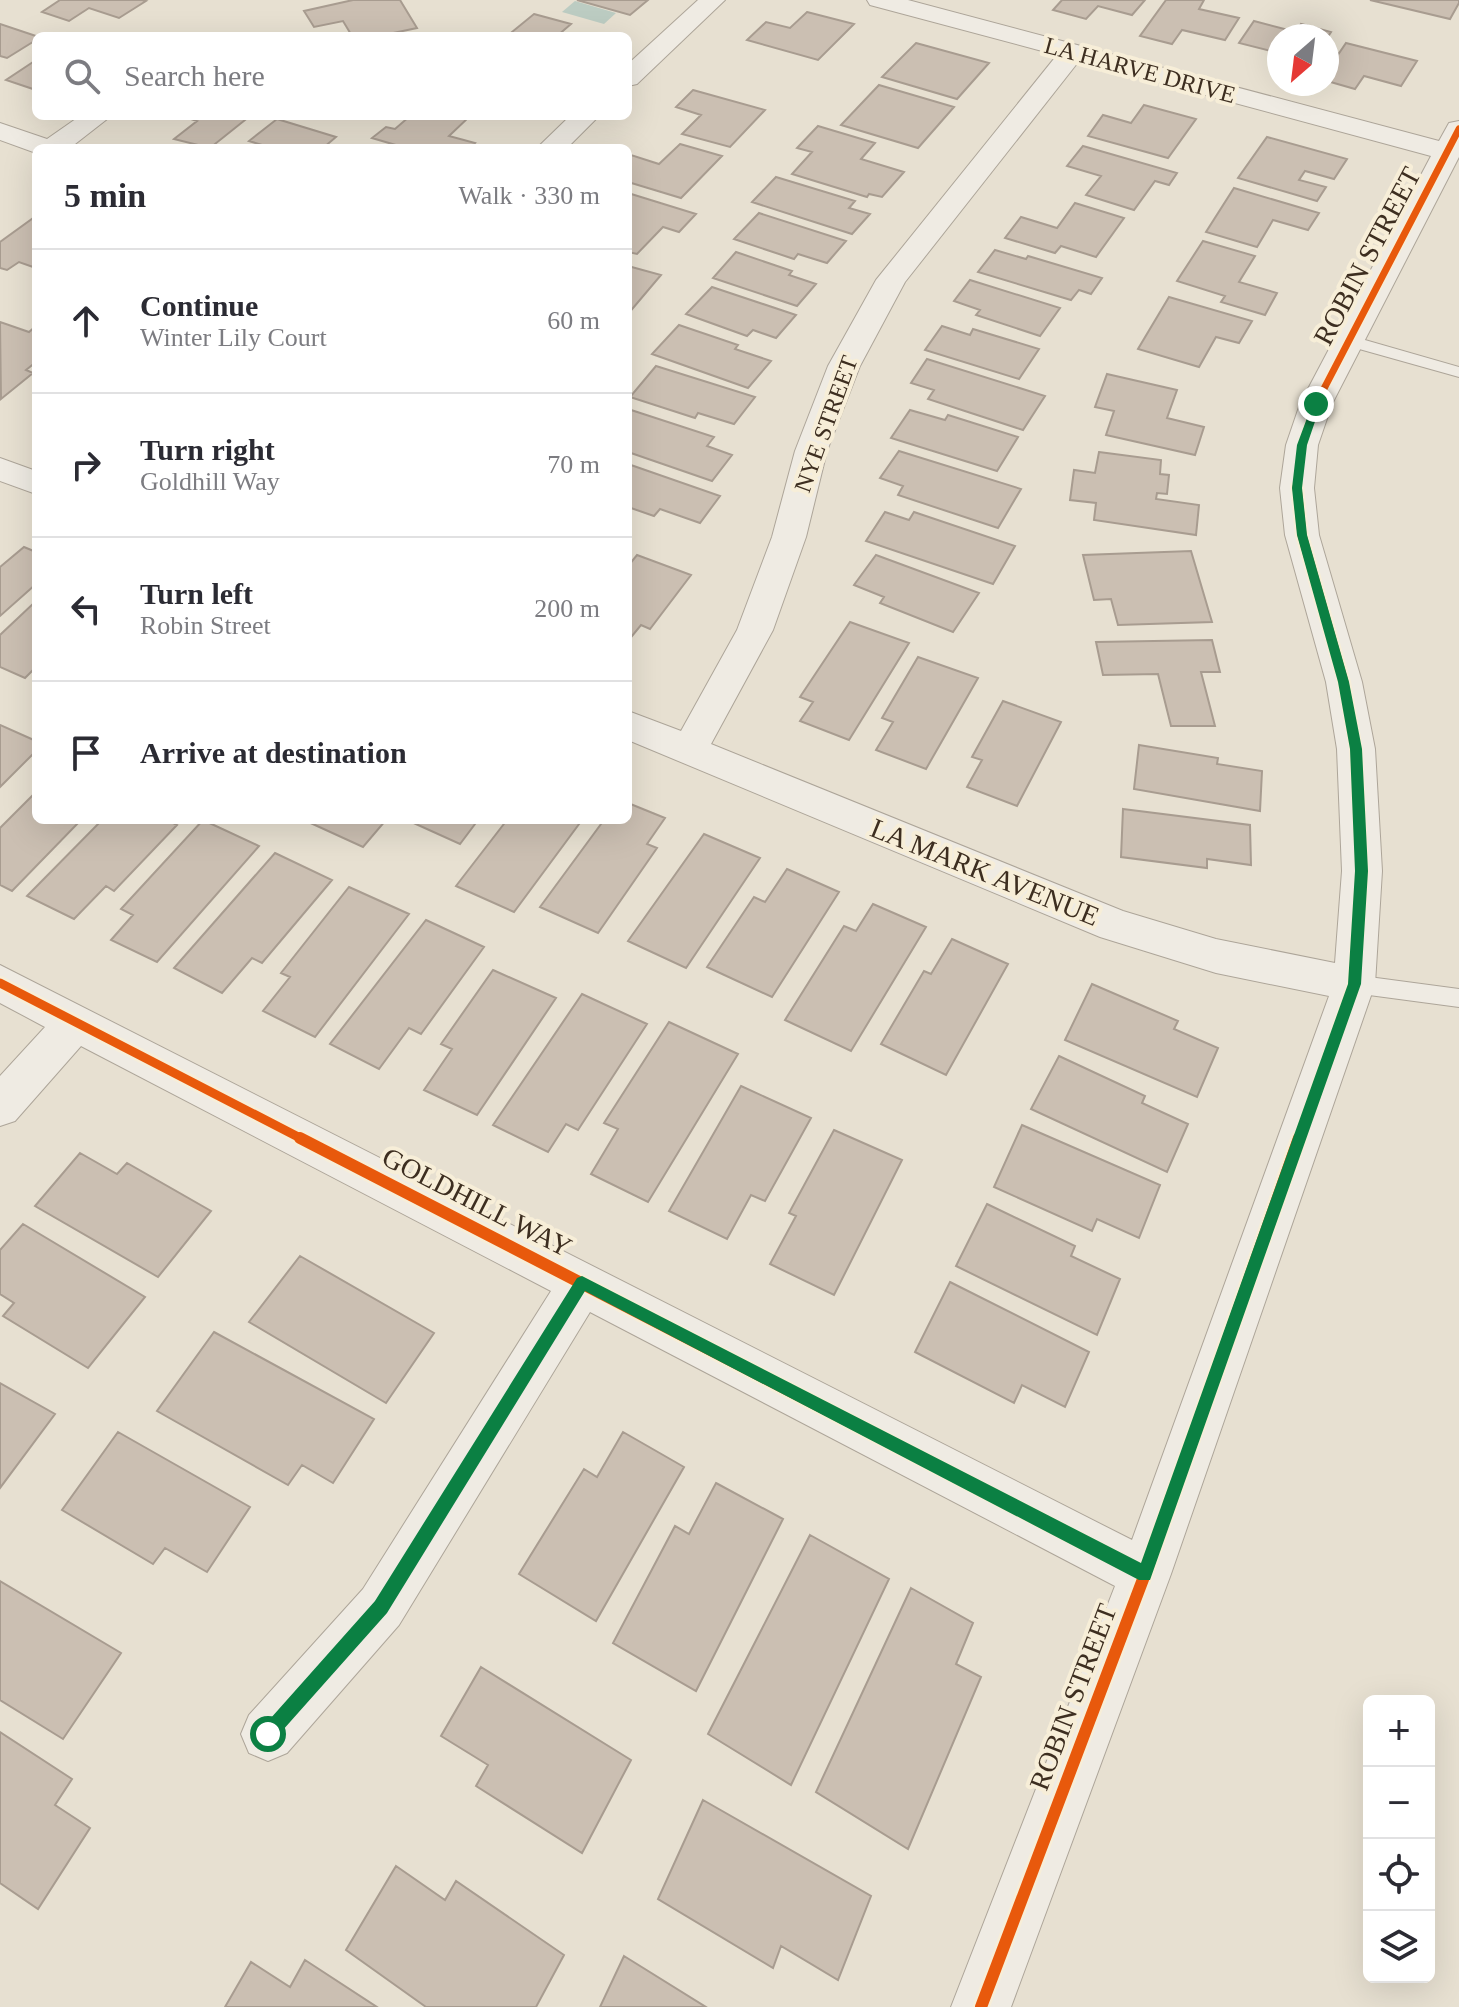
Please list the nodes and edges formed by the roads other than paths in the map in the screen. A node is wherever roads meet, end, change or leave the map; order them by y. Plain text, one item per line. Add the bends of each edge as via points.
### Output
1 (713, 0) edge
2 (879, 0) edge
3 (1073, 52) junction
4 (632, 74) edge
5 (92, 120) edge
6 (582, 120) edge
7 (0, 131) edge
8 (1454, 141) edge
9 (38, 144) edge
10 (56, 144) edge
11 (555, 144) edge
12 (1351, 341) junction
13 (1457, 368) edge
14 (0, 469) edge
15 (32, 481) edge
16 (632, 727) edge
17 (689, 750) junction
18 (0, 983) edge
19 (1354, 984) junction
20 (1459, 998) edge
21 (76, 1022) junction
22 (0, 1107) edge
23 (582, 1283) junction
24 (1145, 1574) junction
25 (268, 1734) dead end
26 (981, 2007) edge

1 - 4 street
2 - 3 street, LA HARVE DRIVE
3 - 8 street, LA HARVE DRIVE
3 - 17 street, NYE STREET via 891,280 851,353 811,451 789,537 755,630
5 - 10 street
6 - 11 street
7 - 9 street
8 - 12 street, ROBIN STREET
12 - 13 lane
12 - 19 street, ROBIN STREET via 1316,404 1302,445 1297,488 1302,535 1344,682 1356,749 1362,871
14 - 15 street
16 - 17 street, LA MARK AVENUE
17 - 19 street, LA MARK AVENUE via 1114,925 1216,956
18 - 21 street, GOLDHILL WAY
19 - 20 lane
19 - 24 street, ROBIN STREET
21 - 22 street
21 - 23 street, GOLDHILL WAY
23 - 24 street, GOLDHILL WAY
23 - 25 street via 381,1607
24 - 26 street, ROBIN STREET

